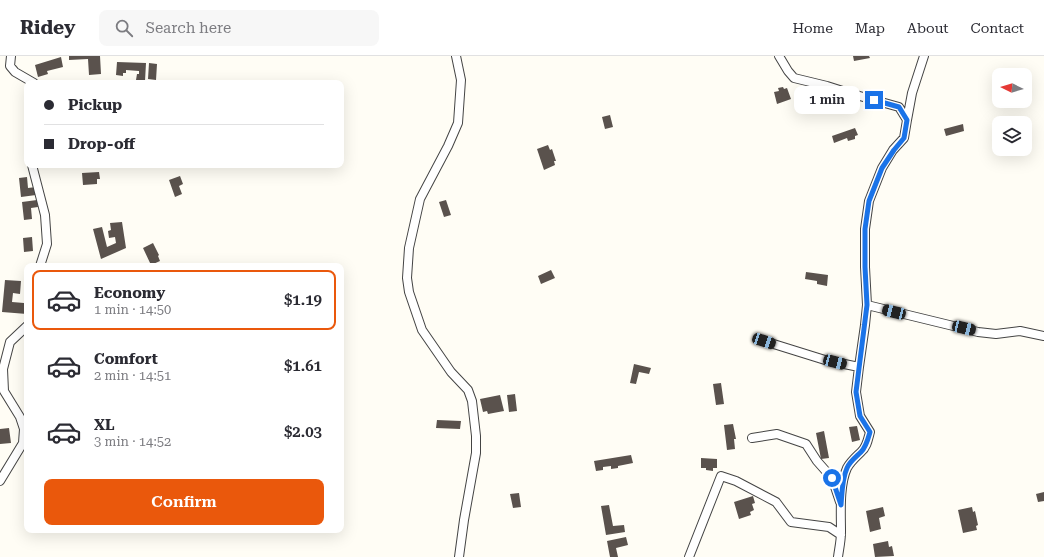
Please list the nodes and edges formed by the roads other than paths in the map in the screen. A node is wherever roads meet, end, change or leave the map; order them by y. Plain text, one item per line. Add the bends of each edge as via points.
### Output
1 (11, 56) edge
2 (456, 56) edge
3 (778, 56) edge
4 (924, 56) edge
5 (29, 80) edge
6 (907, 120) junction
7 (33, 168) edge
8 (41, 263) edge
9 (867, 305) junction
10 (24, 329) edge
11 (1044, 336) edge
12 (764, 341) dead end
13 (859, 367) junction
14 (24, 429) edge
15 (24, 429) edge
16 (752, 438) dead end
17 (0, 481) edge
18 (841, 505) junction
19 (841, 535) junction
20 (460, 557) edge
21 (689, 557) edge
22 (838, 557) edge

1 - 5 street via 10,66 14,72
2 - 20 street via 461,80 458,123 420,199 409,248 407,278 422,330 451,372 468,390 472,401 476,454
3 - 6 street via 794,78 899,107
4 - 6 street
6 - 9 street via 904,138 882,168 869,201 865,229
7 - 8 street via 45,215 47,244
9 - 11 street via 978,332 996,334 1020,331
9 - 13 street
10 - 15 street via 10,342 3,368 4,391 20,417
12 - 13 street via 825,360
13 - 18 street via 856,392 860,416 870,432 862,452 854,457 847,469
14 - 17 street via 23,443
16 - 18 street via 777,434 806,444 832,478
18 - 19 street
19 - 21 street via 829,527 790,522 776,502 736,481 720,476
19 - 22 street

